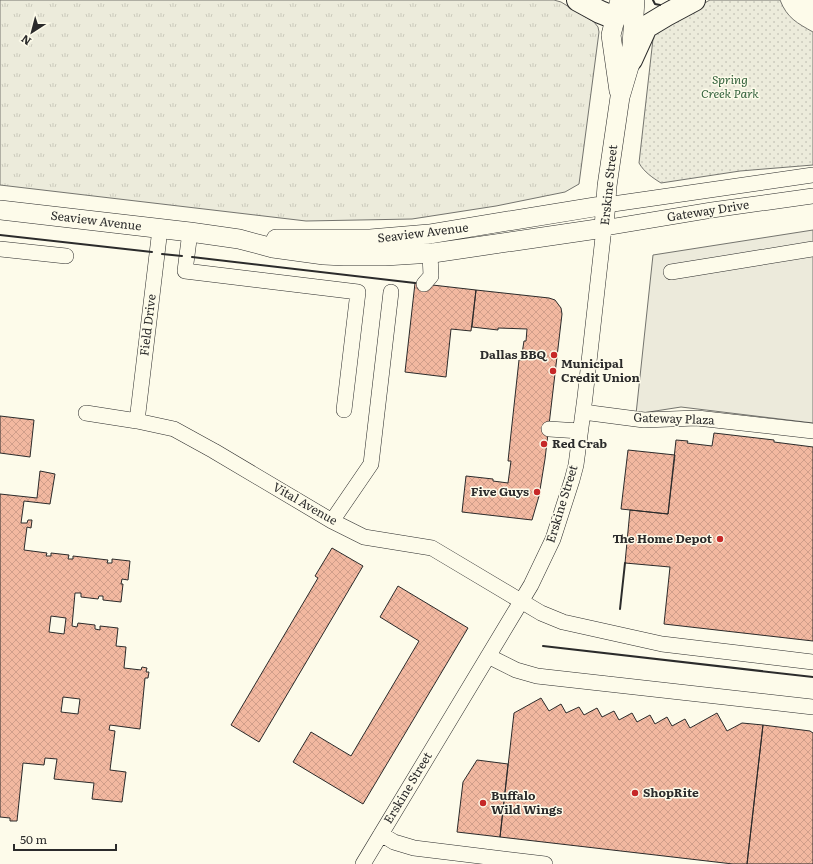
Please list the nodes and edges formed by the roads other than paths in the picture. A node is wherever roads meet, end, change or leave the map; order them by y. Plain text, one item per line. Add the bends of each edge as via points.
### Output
1 (578, 0) edge
2 (634, 0) edge
3 (694, 0) edge
4 (618, 9) edge
5 (631, 60) junction
6 (620, 97) junction
7 (813, 175) edge
8 (813, 196) edge
9 (606, 205) junction
10 (0, 210) edge
11 (604, 228) junction
12 (160, 229) junction
13 (190, 232) junction
14 (239, 239) junction
15 (0, 249) edge
16 (813, 249) edge
17 (430, 254) junction
18 (66, 256) dead end
19 (671, 272) dead end
20 (429, 282) dead end
21 (391, 292) dead end
22 (344, 410) dead end
23 (583, 412) junction
24 (86, 413) dead end
25 (136, 421) junction
26 (549, 429) dead end
27 (813, 431) edge
28 (580, 432) junction
29 (332, 521) junction
30 (521, 601) junction
31 (488, 656) junction
32 (813, 662) edge
33 (813, 707) edge
34 (381, 834) junction
35 (362, 864) edge
36 (545, 864) edge

1 - 4 highway via 600,12
2 - 5 main road, Erskine Street
3 - 5 highway via 646,27
4 - 6 main road, Erskine Street via 611,35
5 - 6 main road, Erskine Street
6 - 9 main road, Erskine Street
7 - 9 street, Gateway Drive
8 - 11 street, Gateway Drive
9 - 11 main road, Erskine Street
9 - 14 main road, Seaview Avenue via 400,237
10 - 12 main road, Seaview Avenue
11 - 17 main road, Seaview Avenue
11 - 23 street, Erskine Street
12 - 13 main road, Seaview Avenue
12 - 25 street, Field Drive
13 - 14 main road, Seaview Avenue
13 - 22 street via 185,271 358,292
14 - 17 main road, Seaview Avenue via 273,248 324,255
15 - 18 street
16 - 19 street
17 - 20 street
21 - 29 street via 371,464
23 - 27 street, Gateway Plaza via 644,420 697,418
23 - 28 street, Erskine Street
24 - 25 street, Vital Avenue
25 - 29 street, Vital Avenue via 174,429
26 - 28 street
28 - 30 street, Erskine Street via 572,480 553,539
29 - 30 street, Vital Avenue via 364,537 432,548
30 - 31 street, Erskine Street
30 - 32 street, Vital Avenue via 546,615 574,625 662,644
31 - 33 street via 511,668 537,676
31 - 34 street, Erskine Street
34 - 35 street, Erskine Street
34 - 36 street via 394,842 414,848

